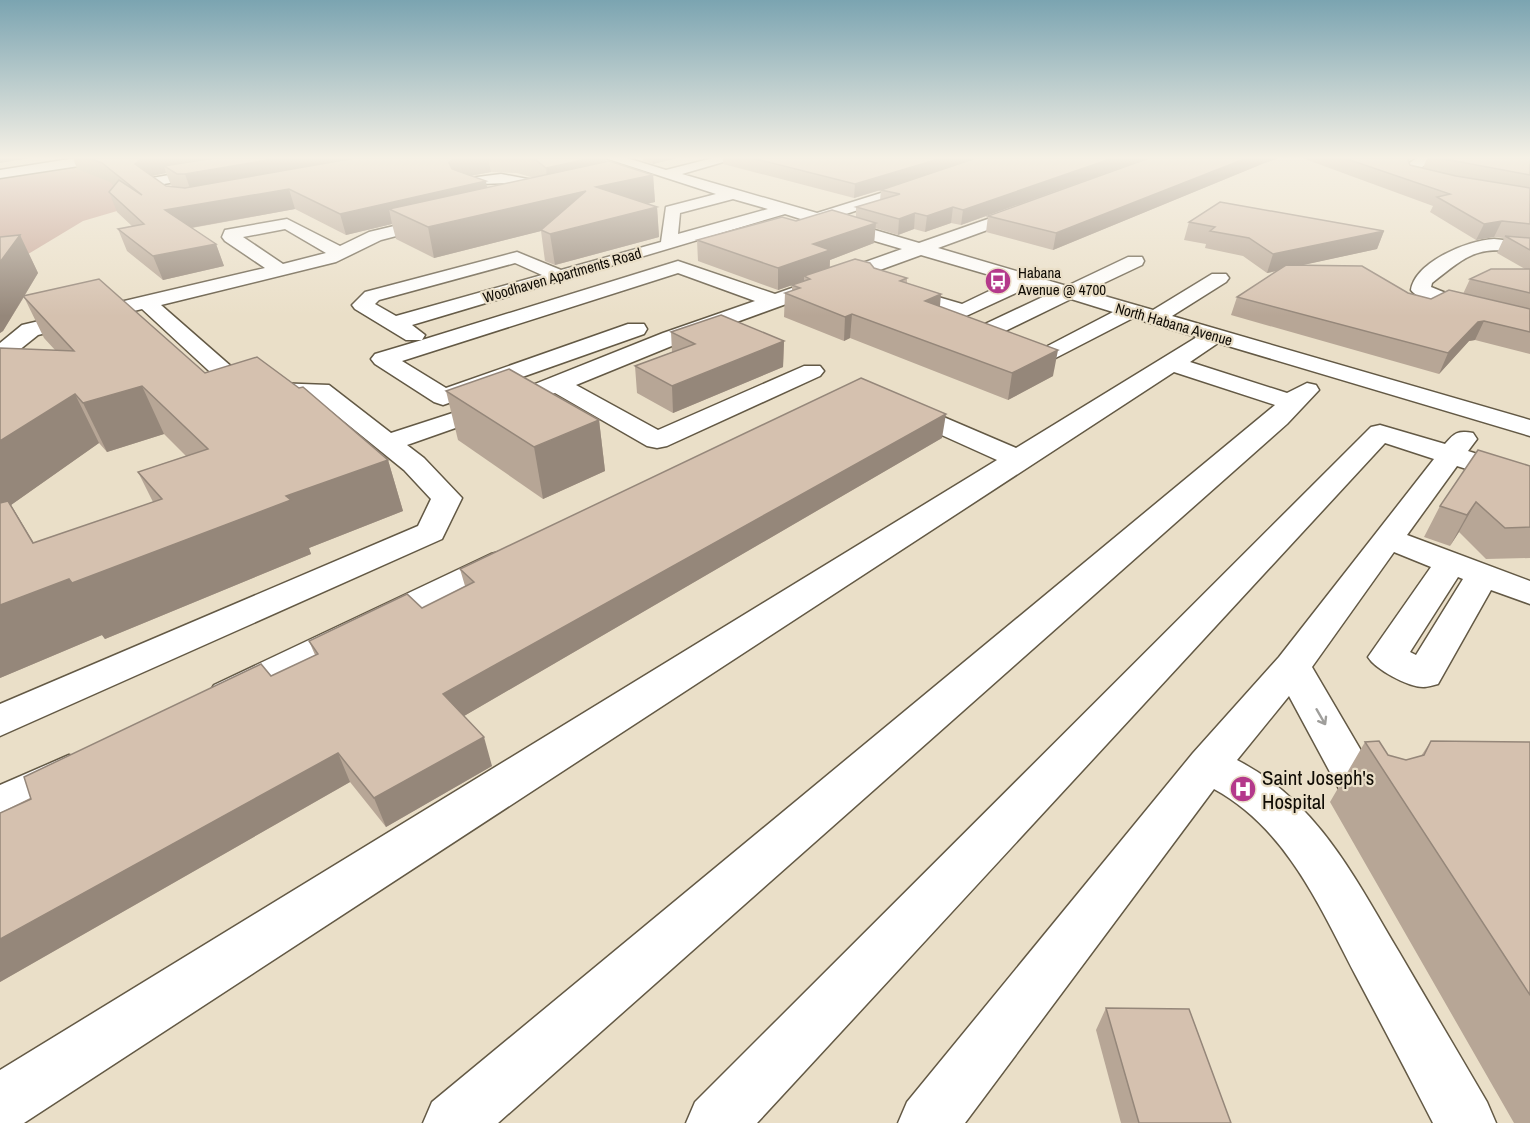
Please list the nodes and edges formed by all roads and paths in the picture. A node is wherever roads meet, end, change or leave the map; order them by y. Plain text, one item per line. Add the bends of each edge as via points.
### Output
1 (672, 210) edge
2 (769, 210) edge
3 (844, 210) edge
4 (1025, 210) edge
5 (450, 218) edge
6 (817, 219) junction
7 (789, 223) junction
8 (670, 242) junction
9 (1530, 248) edge
10 (918, 249) junction
11 (340, 253) junction
12 (864, 253) edge
13 (887, 260) junction
14 (1135, 261) dead end
15 (280, 270) junction
16 (560, 276) junction
17 (1219, 278) dead end
18 (1026, 280) junction
19 (880, 285) edge
20 (746, 291) junction
21 (1070, 293) junction
22 (775, 301) junction
23 (146, 302) junction
24 (1131, 311) junction
25 (1155, 318) junction
26 (1530, 322) edge
27 (395, 323) junction
28 (1214, 336) junction
29 (428, 345) junction
30 (0, 354) edge
31 (1170, 363) junction
32 (1333, 370) junction
33 (812, 371) dead end
34 (556, 384) junction
35 (879, 399) edge
36 (1291, 402) junction
37 (1483, 414) junction
38 (1530, 428) edge
39 (387, 443) junction
40 (1451, 455) junction
41 (1019, 459) junction
42 (1530, 480) edge
43 (1386, 538) junction
44 (528, 549) edge
45 (1530, 593) edge
46 (1292, 666) junction
47 (205, 706) edge
48 (0, 721) edge
49 (97, 758) edge
50 (1208, 765) junction
51 (1368, 800) dead end
52 (0, 805) edge
53 (0, 1104) edge
54 (453, 1123) edge
55 (716, 1123) edge
56 (928, 1123) edge
57 (1466, 1123) edge

1 - 8 street
2 - 7 street, North Habana Avenue
3 - 6 street
4 - 10 street
5 - 11 street via 375,236
6 - 7 street, North Habana Avenue
6 - 10 street, North Habana Avenue
7 - 8 street, Woodhaven Apartments Road
8 - 16 street, Woodhaven Apartments Road
9 - 26 street via 1480,243 1466,247 1422,281 1420,290 1463,307
10 - 13 street
10 - 18 street, North Habana Avenue
11 - 15 street
11 - 15 street via 287,224 231,234
12 - 13 street
13 - 22 street
14 - 21 street
15 - 23 street
16 - 27 street, Woodhaven Apartments Road
16 - 27 street via 517,257 372,296 362,306
17 - 25 street
18 - 19 street via 964,310
18 - 21 street, North Habana Avenue
20 - 22 street
20 - 29 street via 678,267
20 - 29 street via 443,397 383,359
21 - 24 street, North Habana Avenue
21 - 24 street via 976,337 1040,359
22 - 34 street
23 - 30 street via 30,330
23 - 39 street via 243,389 320,390
24 - 25 street, North Habana Avenue
25 - 28 street, North Habana Avenue
27 - 29 street
28 - 31 street
28 - 32 street, North Habana Avenue
31 - 36 street
31 - 41 street
32 - 36 street
32 - 37 street, North Habana Avenue
33 - 34 street via 657,440
34 - 39 street
35 - 41 street
36 - 54 street via 1269,426
37 - 38 street, North Habana Avenue
37 - 40 street
39 - 48 street via 447,498 431,532
40 - 42 street
40 - 43 street
40 - 55 street via 1380,433
41 - 53 street
43 - 45 street
43 - 46 street
44 - 47 street
46 - 50 street
46 -> 51 street
49 - 52 street
50 - 56 street
50 - 57 street via 1249,787 1278,812 1323,867

